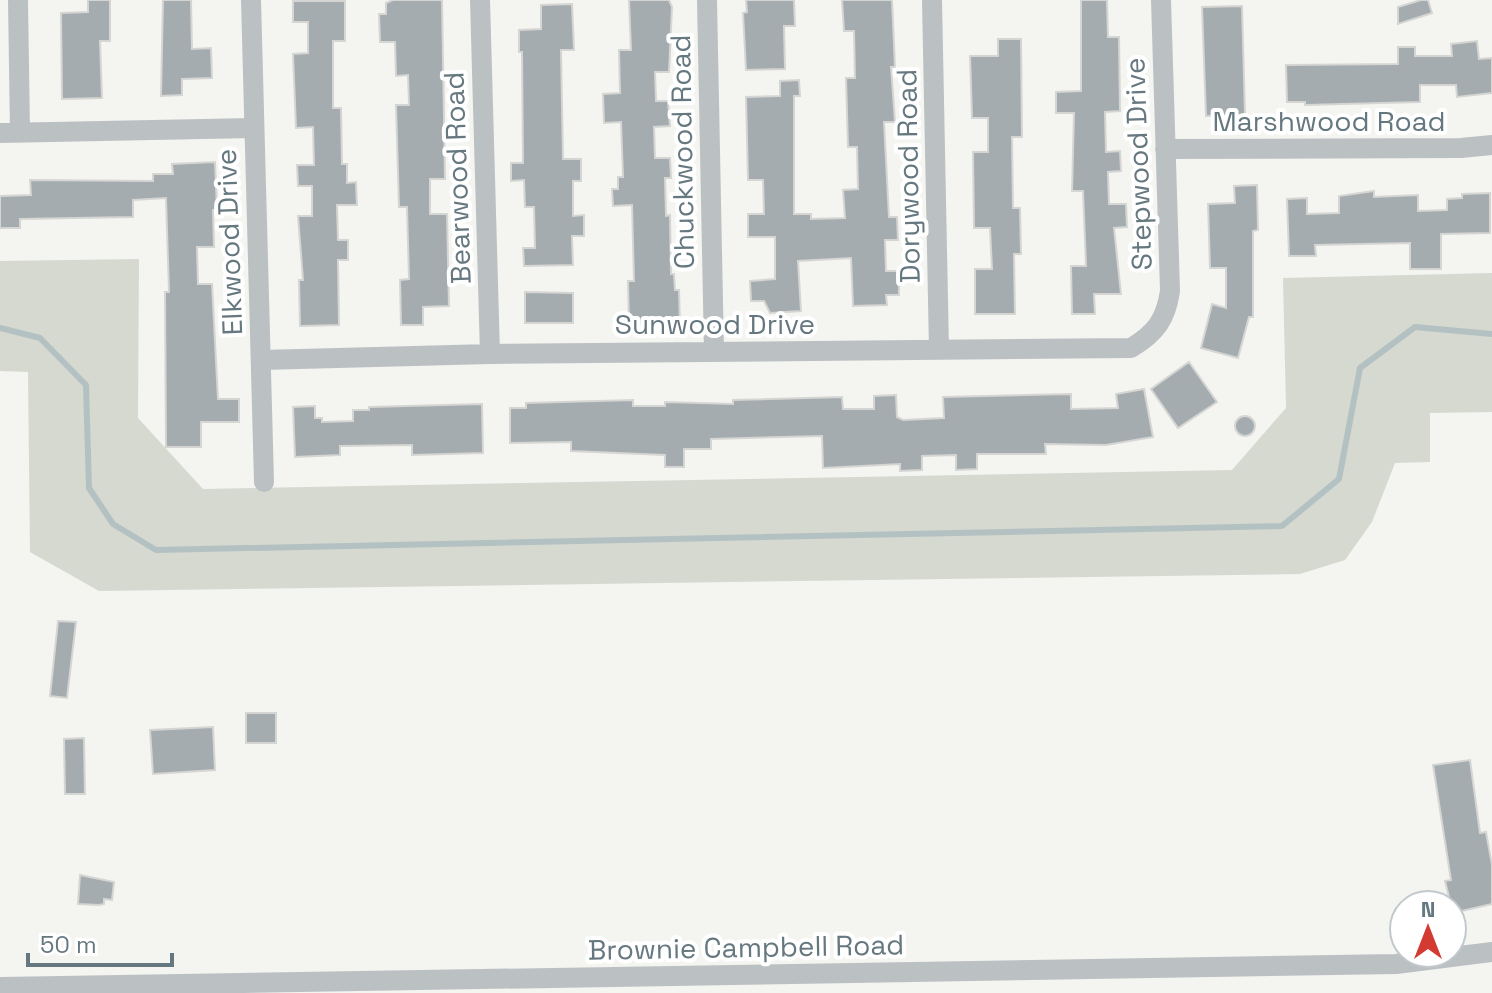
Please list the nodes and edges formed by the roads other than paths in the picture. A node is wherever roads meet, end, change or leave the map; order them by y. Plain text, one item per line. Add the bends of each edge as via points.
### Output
1 (18, 0) edge
2 (251, 0) edge
3 (480, 0) edge
4 (707, 0) edge
5 (932, 0) edge
6 (1161, 0) edge
7 (254, 128) junction
8 (10, 132) edge
9 (1492, 145) edge
10 (1165, 149) junction
11 (1161, 324) joint
12 (939, 350) junction
13 (714, 352) junction
14 (490, 354) junction
15 (261, 360) junction
16 (264, 482) dead end
17 (1492, 952) edge
18 (0, 987) edge

1 - 8 street
2 - 7 street, Elkwood Drive
3 - 14 street, Bearwood Road
4 - 13 street, Chuckwood Road
5 - 12 street, Dorywood Road
6 - 10 street, Stepwood Drive
7 - 8 street
7 - 15 street, Elkwood Drive
9 - 10 street, Marshwood Road
10 - 11 street, Stepwood Drive via 1170,291
11 - 12 street, Sunwood Drive via 1131,348
12 - 13 street, Sunwood Drive
13 - 14 street, Sunwood Drive
14 - 15 street, Sunwood Drive
15 - 16 street, Elkwood Drive
17 - 18 street, Brownie Campbell Road via 1380,964

